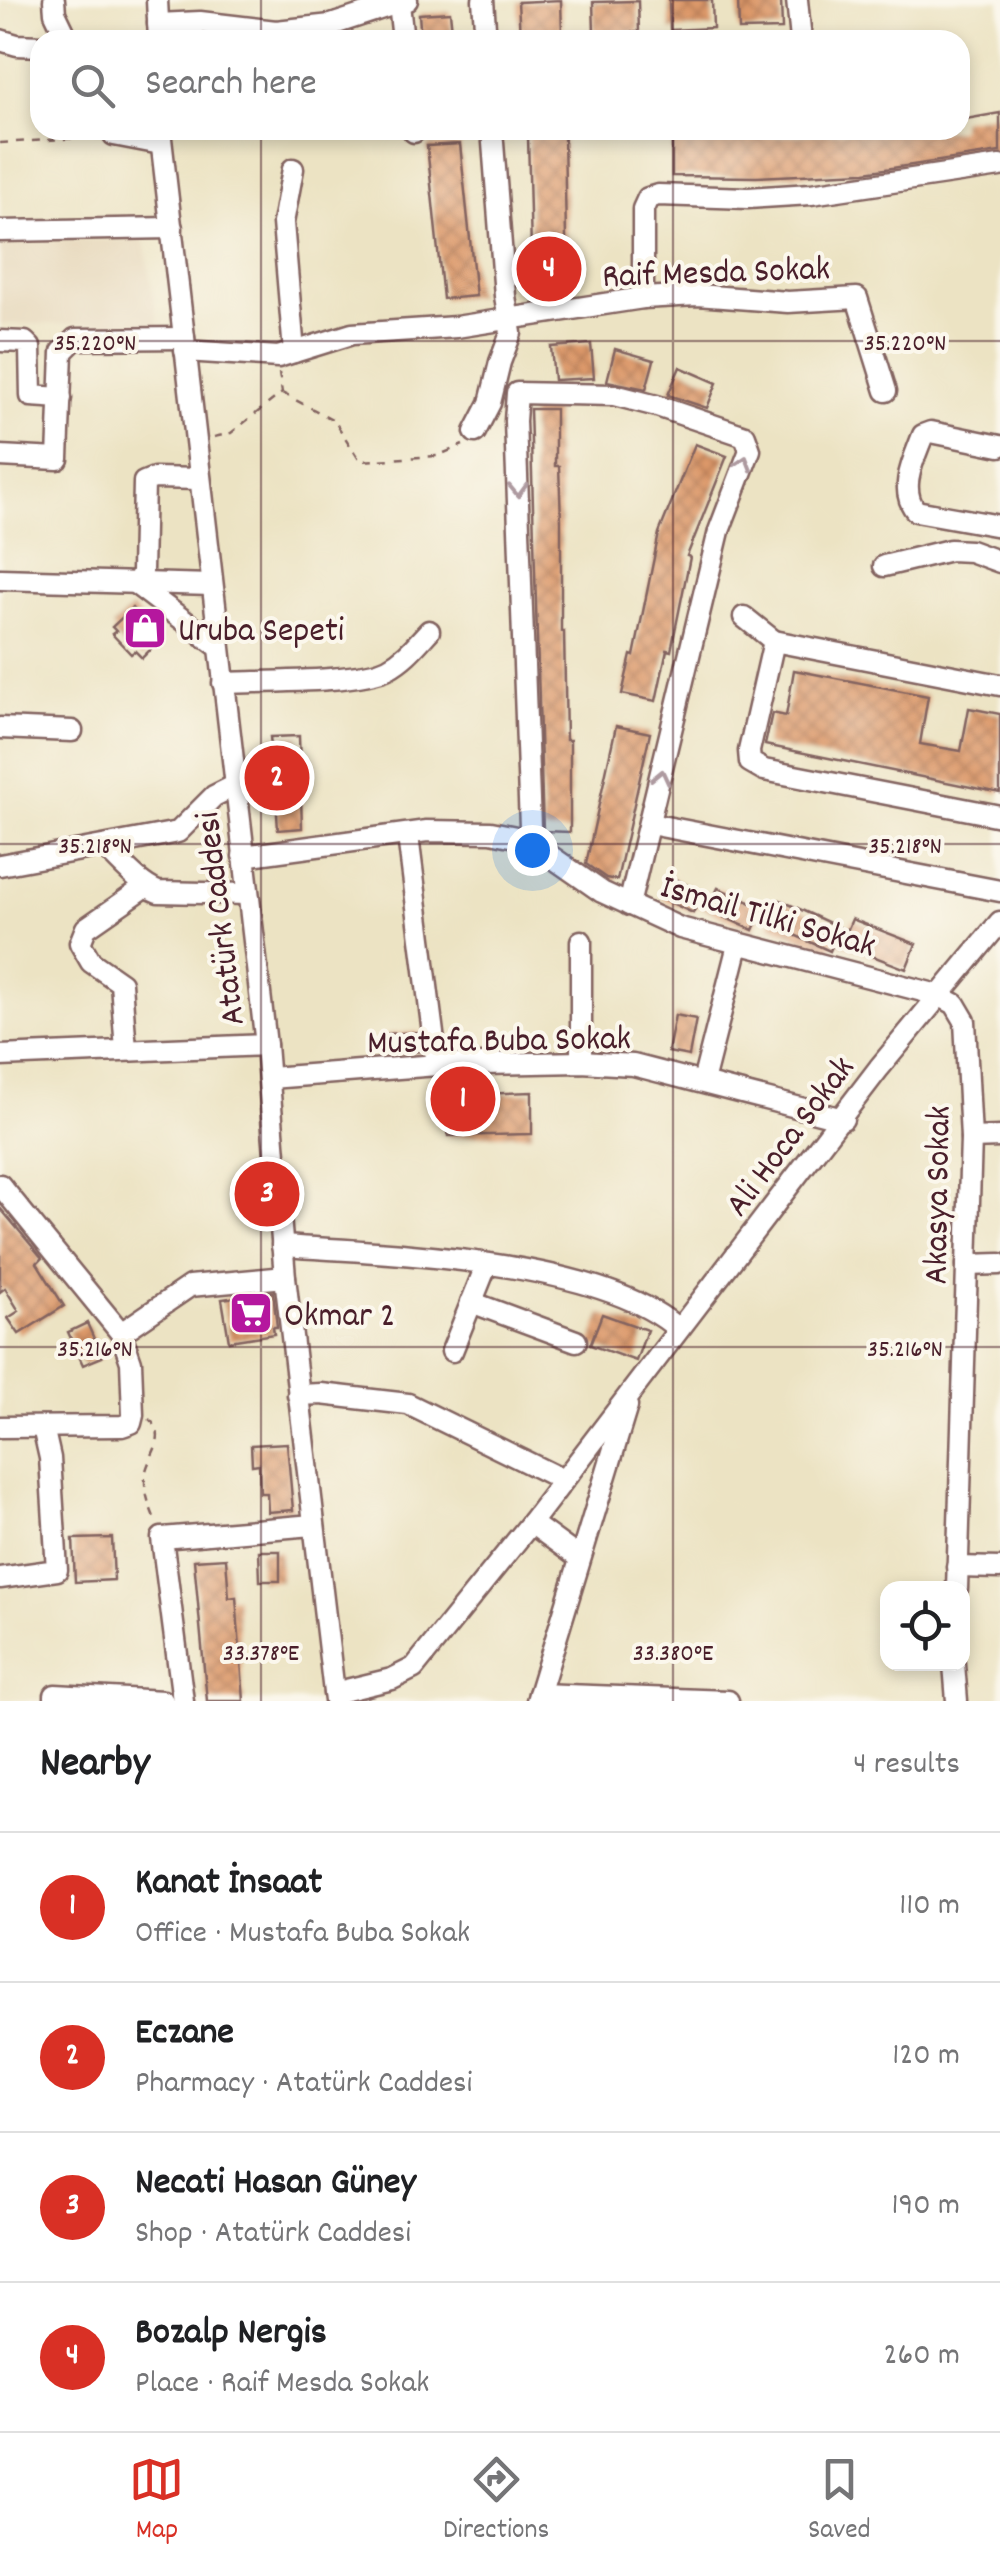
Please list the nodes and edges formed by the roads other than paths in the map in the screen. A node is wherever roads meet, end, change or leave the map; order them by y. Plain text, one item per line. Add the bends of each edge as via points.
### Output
1 (54, 0) edge
2 (158, 0) edge
3 (482, 0) edge
4 (797, 0) edge
5 (403, 2) edge
6 (63, 30) edge
7 (158, 30) edge
8 (166, 30) edge
9 (268, 30) edge
10 (285, 30) edge
11 (403, 30) edge
12 (485, 30) edge
13 (799, 30) edge
14 (0, 40) edge
15 (30, 46) edge
16 (161, 140) edge
17 (493, 140) edge
18 (1000, 166) edge
19 (293, 169) dead end
20 (172, 228) junction
21 (0, 231) edge
22 (643, 298) junction
23 (510, 317) junction
24 (0, 341) edge
25 (185, 344) junction
26 (286, 354) junction
27 (886, 391) dead end
28 (60, 398) junction
29 (475, 432) road end
30 (1000, 446) edge
31 (0, 456) edge
32 (200, 479) junction
33 (1000, 526) edge
34 (1000, 562) edge
35 (884, 566) dead end
36 (0, 579) edge
37 (137, 585) junction
38 (212, 585) junction
39 (744, 617) dead end
40 (428, 631) dead end
41 (774, 640) junction
42 (218, 647) junction
43 (223, 683) junction
44 (1000, 685) edge
45 (0, 728) edge
46 (72, 731) dead end
47 (234, 786) junction
48 (1000, 816) edge
49 (650, 824) junction
50 (408, 836) junction
51 (526, 839) junction
52 (104, 847) junction
53 (243, 856) junction
54 (0, 865) edge
55 (145, 887) junction
56 (1000, 891) edge
57 (248, 894) junction
58 (629, 905) junction
59 (1000, 922) edge
60 (581, 941) dead end
61 (738, 945) junction
62 (938, 995) junction
63 (266, 1045) junction
64 (126, 1050) junction
65 (0, 1056) edge
66 (581, 1062) junction
67 (437, 1065) junction
68 (270, 1078) junction
69 (703, 1082) junction
70 (842, 1119) junction
71 (1000, 1137) edge
72 (971, 1138) junction
73 (0, 1185) edge
74 (282, 1246) junction
75 (1000, 1264) edge
76 (967, 1265) junction
77 (486, 1266) junction
78 (285, 1277) junction
79 (471, 1302) junction
80 (678, 1330) junction
81 (121, 1333) junction
82 (576, 1341) dead end
83 (452, 1351) dead end
84 (632, 1391) junction
85 (298, 1395) junction
86 (0, 1427) edge
87 (43, 1427) junction
88 (563, 1480) junction
89 (531, 1523) junction
90 (314, 1525) junction
91 (579, 1558) junction
92 (1000, 1568) edge
93 (0, 1578) edge
94 (957, 1578) edge
95 (954, 1671) edge
96 (335, 1697) edge
97 (538, 1697) edge
98 (55, 1701) edge
99 (163, 1701) edge
100 (184, 1701) edge
101 (728, 1701) edge
102 (956, 1701) edge

1 - 6 street
2 - 7 street
3 - 12 street
4 - 13 street
5 - 10 street via 330,25
5 - 11 street
8 - 9 street via 200,22
14 - 15 street
16 - 20 street, Atatürk Caddesi
17 - 23 street
18 - 22 street via 811,194 648,198
19 - 26 street via 282,223
20 - 21 street
20 - 25 street, Atatürk Caddesi
22 - 23 street, Raif Mesda Sokak
22 - 27 street, Raif Mesda Sokak via 857,298
23 - 26 street, Raif Mesda Sokak via 352,334
23 - 29 street via 490,403
24 - 28 street via 30,346 31,396
25 - 26 street, Raif Mesda Sokak
25 - 28 street, Raif Mesda Sokak via 74,339 62,352
25 - 32 street, Atatürk Caddesi
28 - 31 street, Raif Mesda Sokak via 58,459
30 - 33 street via 922,435 908,488 916,511
32 - 37 street via 144,482
32 - 38 street, Atatürk Caddesi
34 - 35 street via 950,550
36 - 37 street
37 - 38 street
37 - 42 street
38 - 42 street, Atatürk Caddesi
39 - 41 street
40 - 43 street via 384,670
41 - 44 street
41 - 48 street via 750,762
42 - 43 street, Atatürk Caddesi
43 - 47 street, Atatürk Caddesi
45 - 46 street
47 - 52 street via 178,832
47 - 53 street, Atatürk Caddesi
49 -> 51 street via 719,531 750,450 745,436 658,406 592,393 517,393
49 - 56 street
49 - 58 street
50 - 51 street, İsmail Tilki Sokak via 490,832
50 - 53 street, İsmail Tilki Sokak
50 - 67 street
51 - 58 street, İsmail Tilki Sokak
52 - 54 street
52 - 55 street
53 - 57 street, Atatürk Caddesi
55 - 57 street
55 - 64 street via 86,928 80,943 91,962 121,984
57 - 63 street, Atatürk Caddesi
58 - 61 street, İsmail Tilki Sokak
59 - 62 street, Ali Hoca Sokak
60 - 66 street
61 - 62 street, İsmail Tilki Sokak
61 - 69 street
62 - 70 street, Ali Hoca Sokak
62 - 72 street, Akasya Sokak via 955,1004 965,1021
63 - 64 street
63 - 68 street, Atatürk Caddesi
64 - 65 street
66 - 67 street, Mustafa Buba Sokak
66 - 69 street, Mustafa Buba Sokak via 633,1065
67 - 68 street, Mustafa Buba Sokak
68 - 74 street, Atatürk Caddesi
69 - 70 street, Mustafa Buba Sokak
70 - 80 street, Ali Hoca Sokak
71 - 72 street
72 - 76 street, Akasya Sokak
73 - 81 street
74 - 77 street
74 - 78 street, Atatürk Caddesi
75 - 76 street
76 - 94 street, Akasya Sokak
77 - 79 street
77 - 80 street via 580,1281 662,1315
78 - 81 street via 190,1286
78 - 85 street, Atatürk Caddesi
79 - 82 street
79 - 83 street
80 - 84 street, Ali Hoca Sokak
81 - 87 street via 131,1362 132,1420
84 - 88 street, Ali Hoca Sokak
84 - 91 street, Ali Hoca Sokak
85 - 88 street via 408,1404
85 - 90 street, Atatürk Caddesi
86 - 87 street
87 - 93 street via 56,1570
88 - 89 street, Ali Hoca Sokak
89 - 91 street
89 - 96 street, Ali Hoca Sokak via 414,1668
90 - 96 street, Atatürk Caddesi
90 - 100 street via 162,1538
91 - 97 street, Ali Hoca Sokak
92 - 94 street
95 - 102 street
97 - 101 street
98 - 99 street via 54,1695

